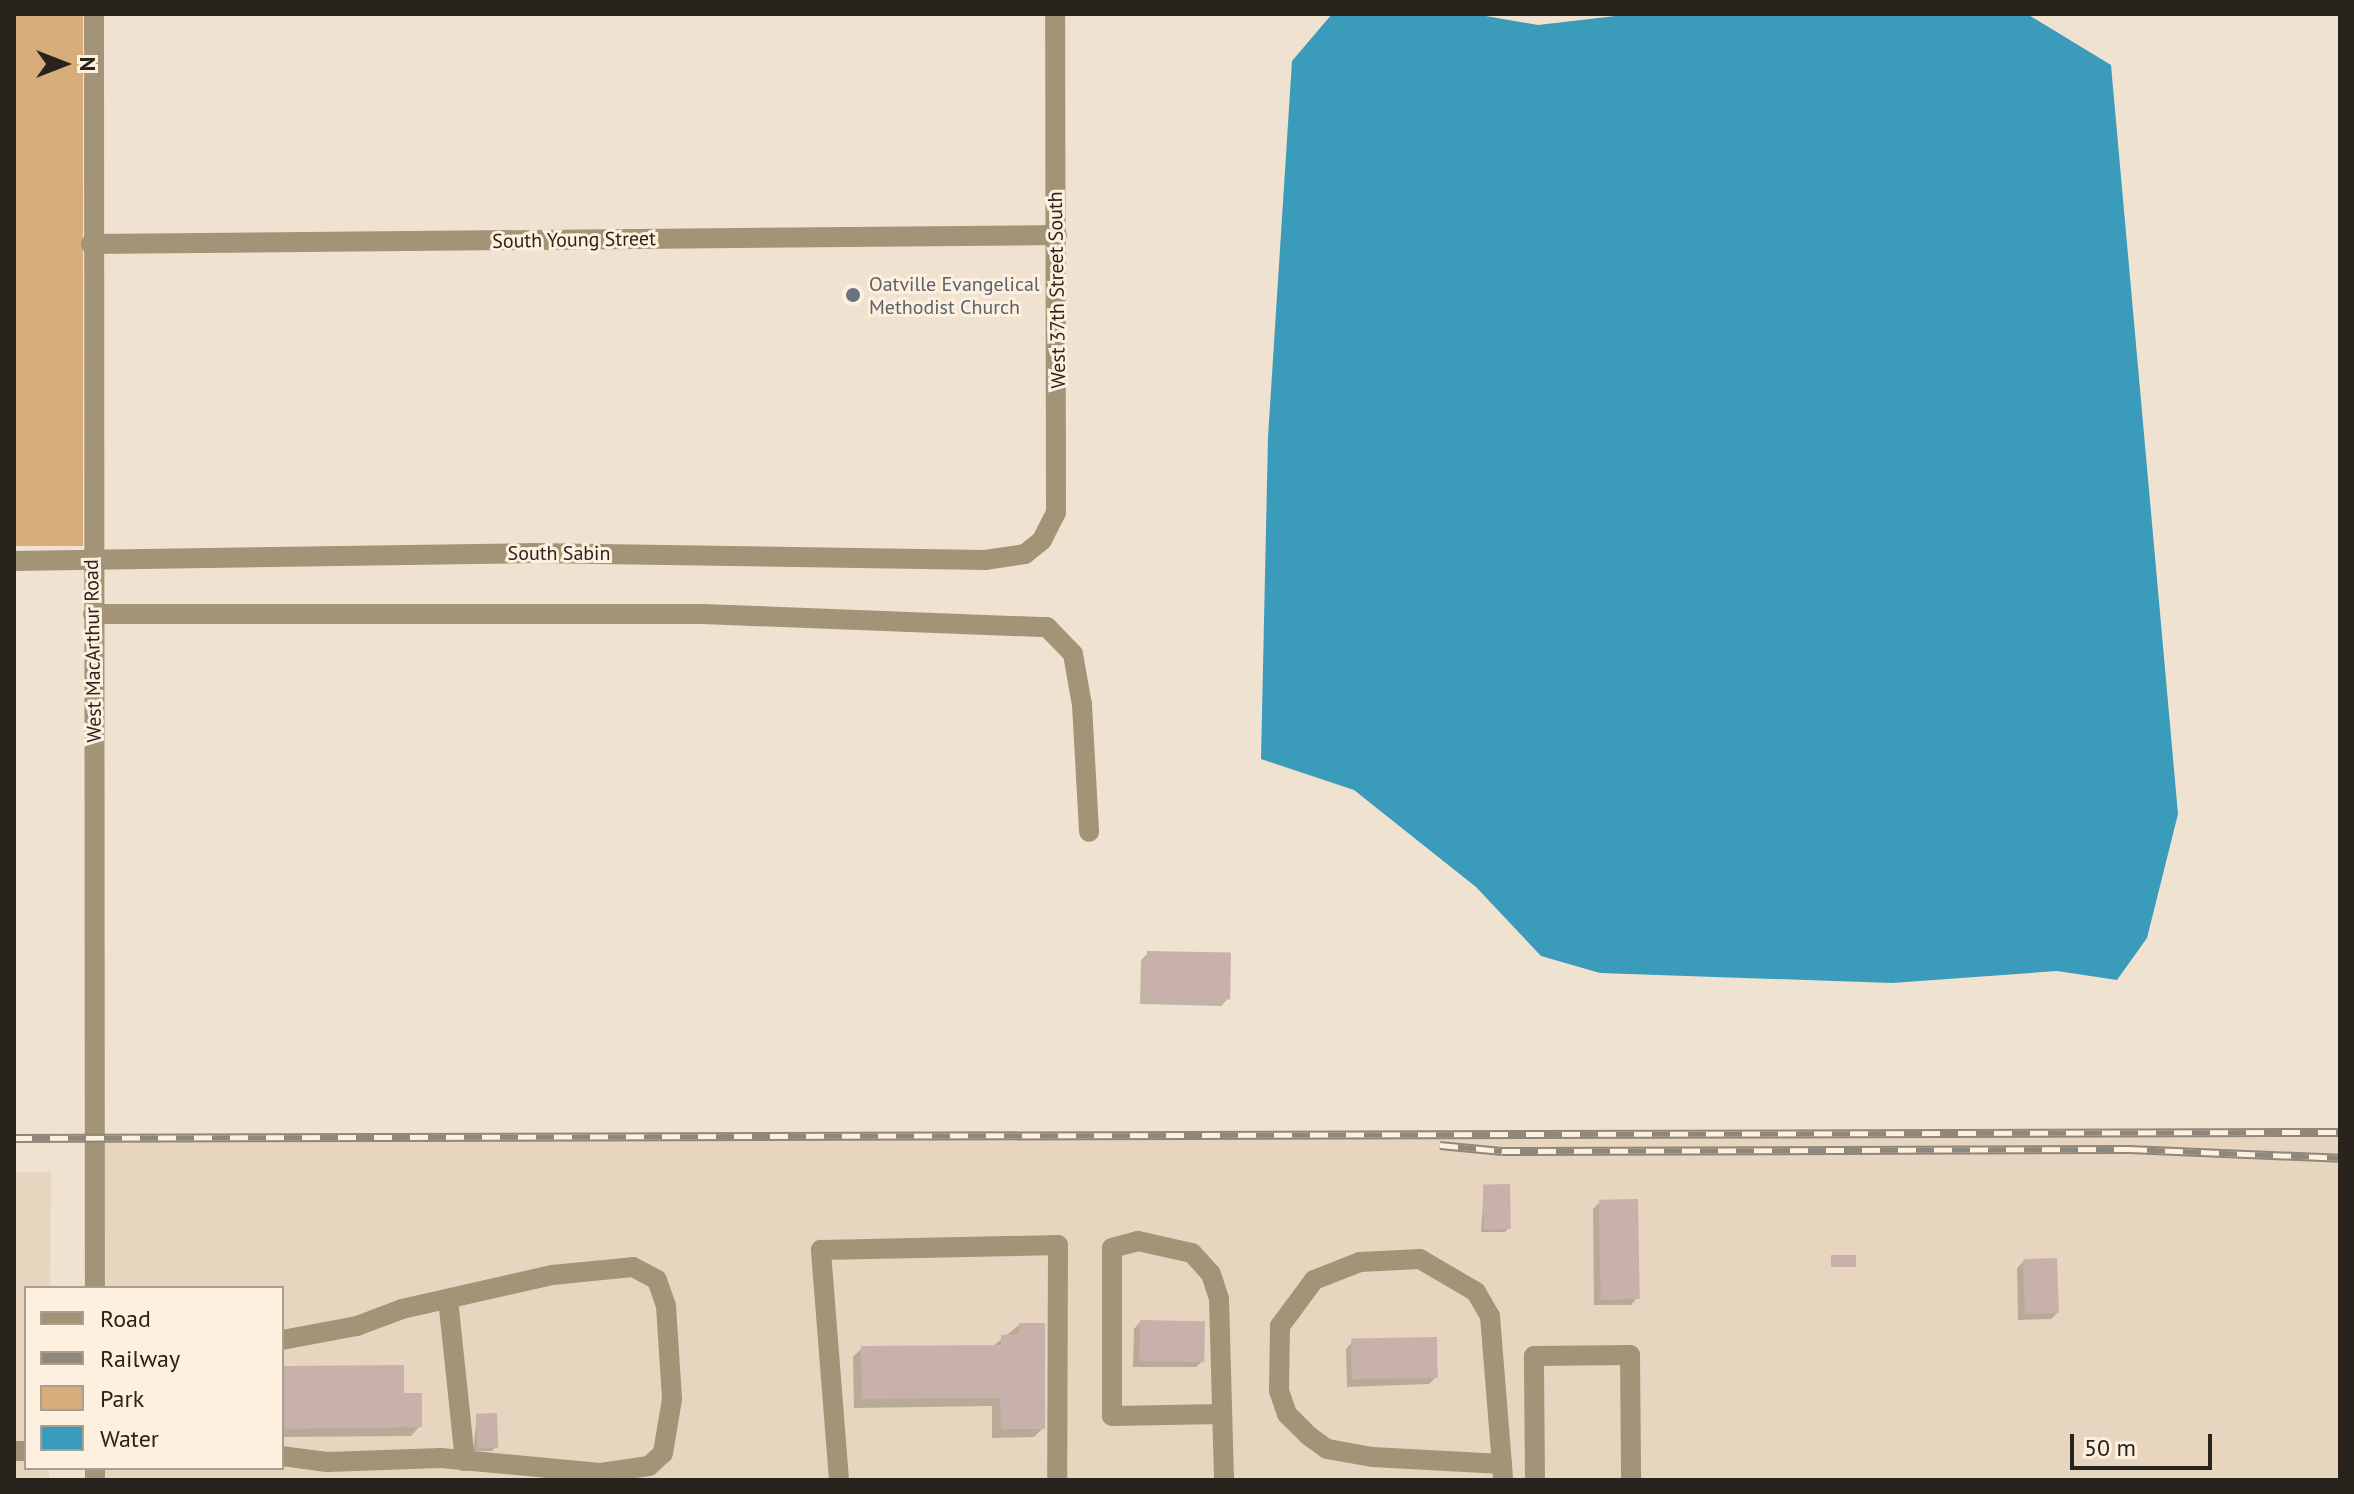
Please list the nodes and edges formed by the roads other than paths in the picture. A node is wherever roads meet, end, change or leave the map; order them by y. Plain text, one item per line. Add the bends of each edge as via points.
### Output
1 (94, 14) edge
2 (1055, 14) edge
3 (1057, 235) junction
4 (91, 244) junction
5 (1025, 554) joint
6 (92, 560) junction
7 (14, 561) edge
8 (93, 614) junction
9 (1089, 832) dead end
10 (95, 1286) edge
11 (448, 1299) junction
12 (284, 1340) edge
13 (1222, 1414) junction
14 (284, 1456) edge
15 (465, 1461) junction
16 (1502, 1472) edge
17 (839, 1480) edge
18 (1057, 1480) edge
19 (1224, 1480) edge
20 (1535, 1480) edge
21 (1631, 1480) edge

1 - 4 street, West MacArthur Road
2 - 3 street, West 37th Street South
3 - 4 street, South Young Street
3 - 5 street, West 37th Street South via 1056,512 1042,540
4 - 6 street, West MacArthur Road
5 - 6 street, South Sabin via 985,560 549,553
6 - 7 street, South Sabin
6 - 8 street, West MacArthur Road
8 - 9 street via 702,614 1047,627 1073,654 1082,705
8 - 10 street, West MacArthur Road
11 - 12 street via 357,1326
11 - 15 street
11 - 15 street via 565,1273 633,1267 657,1280 666,1306 672,1399 663,1453 649,1466 600,1473
13 - 13 street via 1112,1416 1112,1248 1138,1241 1192,1253 1211,1274 1219,1299
13 - 19 street
14 - 15 street via 327,1462
16 - 16 street via 1327,1449 1287,1414 1279,1391 1280,1326 1314,1280 1360,1262 1420,1259 1476,1292 1490,1316
17 - 18 street via 821,1250 1058,1245
20 - 21 street via 1534,1356 1630,1355

